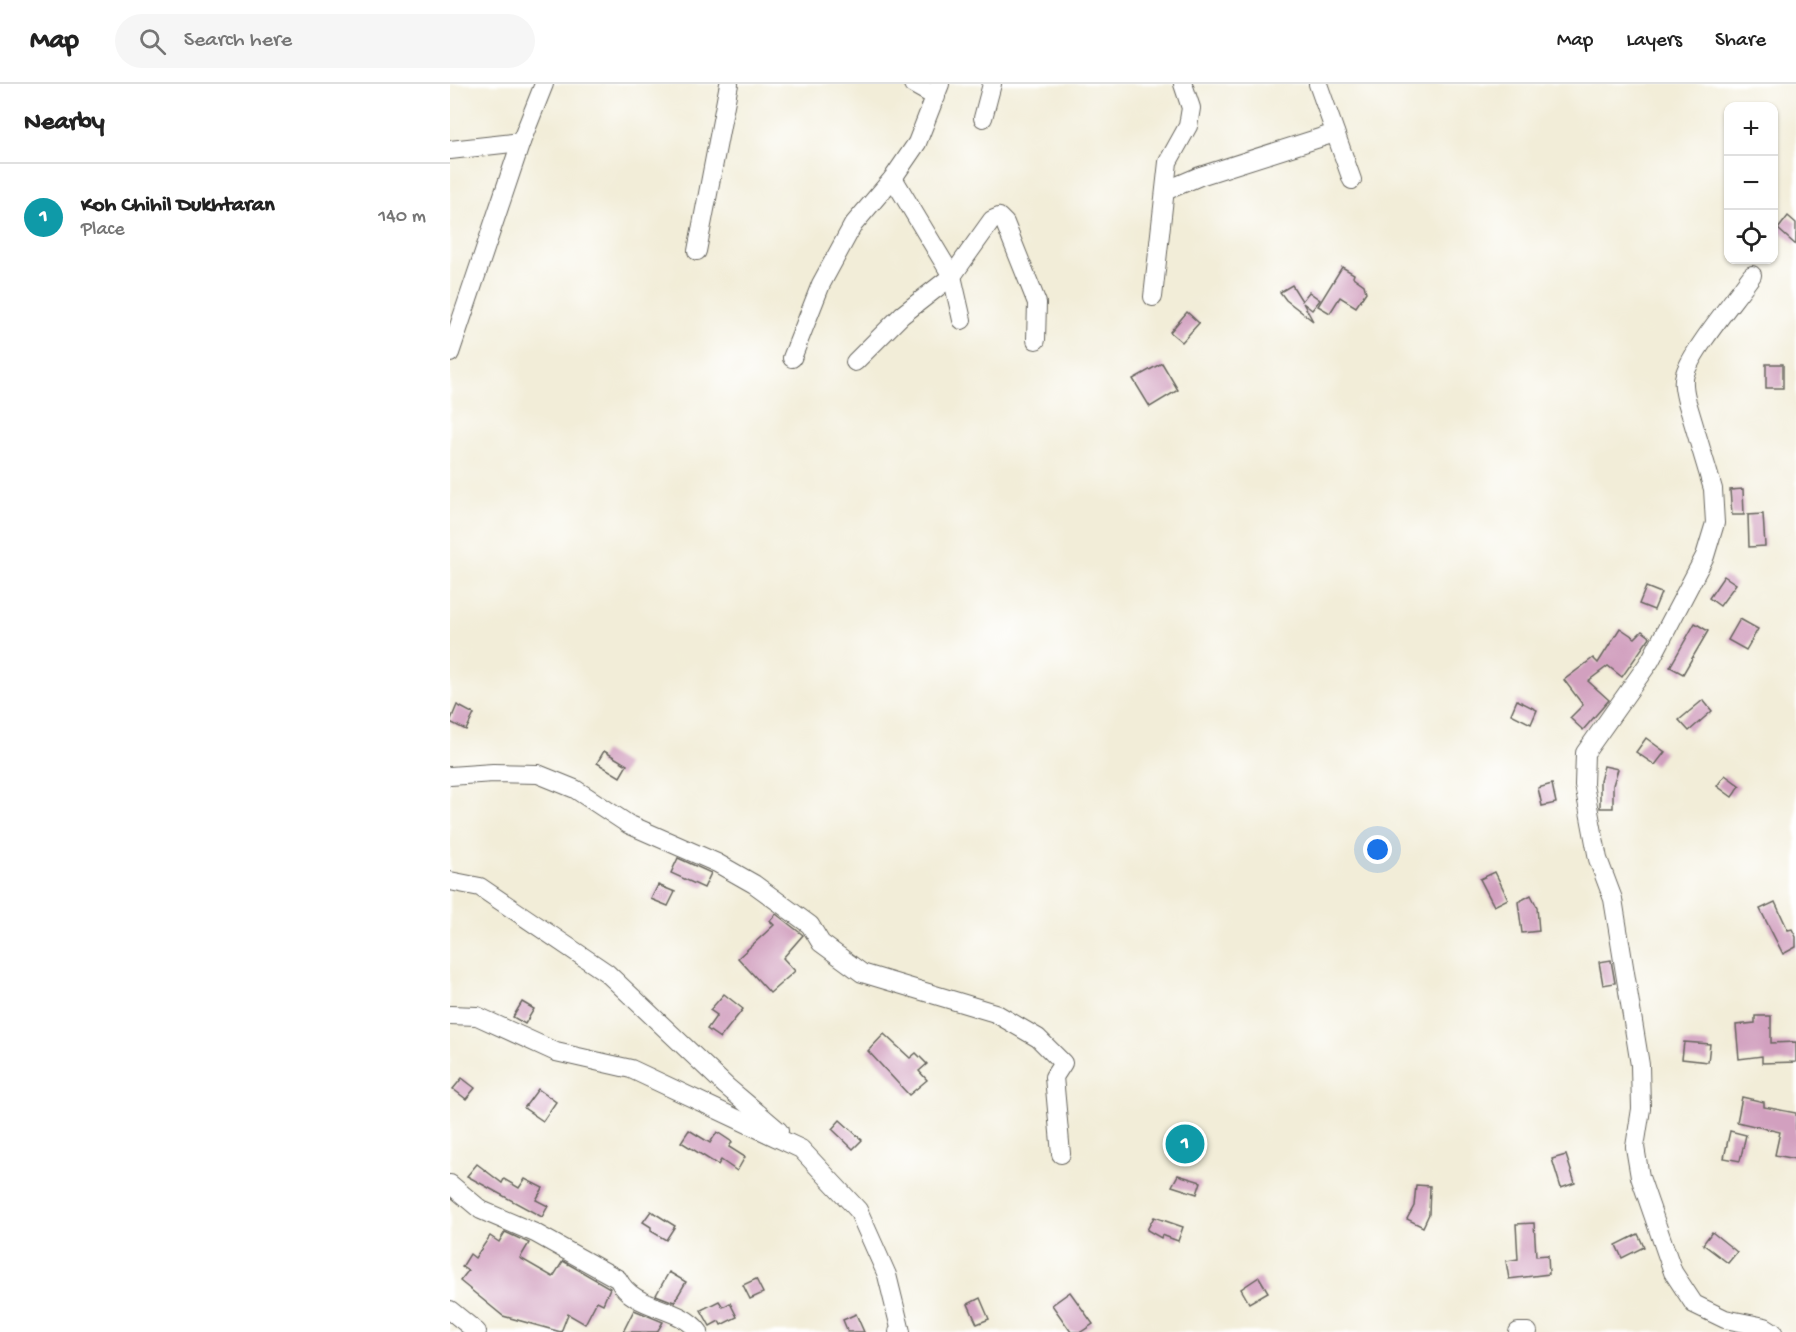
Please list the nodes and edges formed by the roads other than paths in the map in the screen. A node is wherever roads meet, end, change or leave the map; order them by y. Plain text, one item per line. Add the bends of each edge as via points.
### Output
1 (544, 84) edge
2 (729, 84) edge
3 (913, 84) edge
4 (992, 84) edge
5 (1183, 84) edge
6 (1318, 84) edge
7 (938, 91) edge
8 (982, 118) dead end
9 (1335, 133) junction
10 (521, 142) junction
11 (450, 150) edge
12 (893, 178) junction
13 (1352, 180) dead end
14 (1165, 191) junction
15 (697, 251) dead end
16 (1752, 275) dead end
17 (952, 276) junction
18 (1153, 297) dead end
19 (962, 321) dead end
20 (1036, 340) dead end
21 (450, 353) edge
22 (792, 358) dead end
23 (855, 362) dead end
24 (450, 776) edge
25 (450, 881) edge
26 (450, 1015) edge
27 (801, 1149) junction
28 (1061, 1154) dead end
29 (450, 1184) edge
30 (450, 1310) edge
31 (477, 1332) edge
32 (699, 1332) edge
33 (898, 1332) edge
34 (1518, 1332) edge
35 (1528, 1332) edge
36 (1773, 1332) edge

1 - 10 street
2 - 15 street
3 - 7 street
4 - 8 street
5 - 14 street via 1190,117 1168,162
6 - 9 street
7 - 12 street via 917,143
9 - 13 street
9 - 14 street
10 - 11 street
10 - 21 street
12 - 17 street
12 - 22 street via 853,225 820,284
14 - 18 street
16 - 36 street via 1685,374 1685,395 1713,489 1715,523 1705,556 1650,661 1585,753 1583,770 1598,859 1613,899 1640,1065 1641,1109 1635,1147 1638,1167 1660,1238 1674,1272 1694,1304 1725,1319
17 - 19 street
17 - 20 street via 992,219 999,217 1005,223 1037,303
17 - 23 street via 902,315
24 - 28 street via 538,774 574,789 628,824 717,863 754,884 810,925 821,943 862,973 995,1013 1038,1038 1063,1063 1054,1077
25 - 27 street via 480,887 608,973 726,1086
26 - 27 street via 477,1016 556,1052 630,1069
27 - 33 street via 858,1210 887,1275
29 - 32 street via 481,1210 535,1233 618,1280 624,1292 681,1316
30 - 31 street
34 - 35 street

